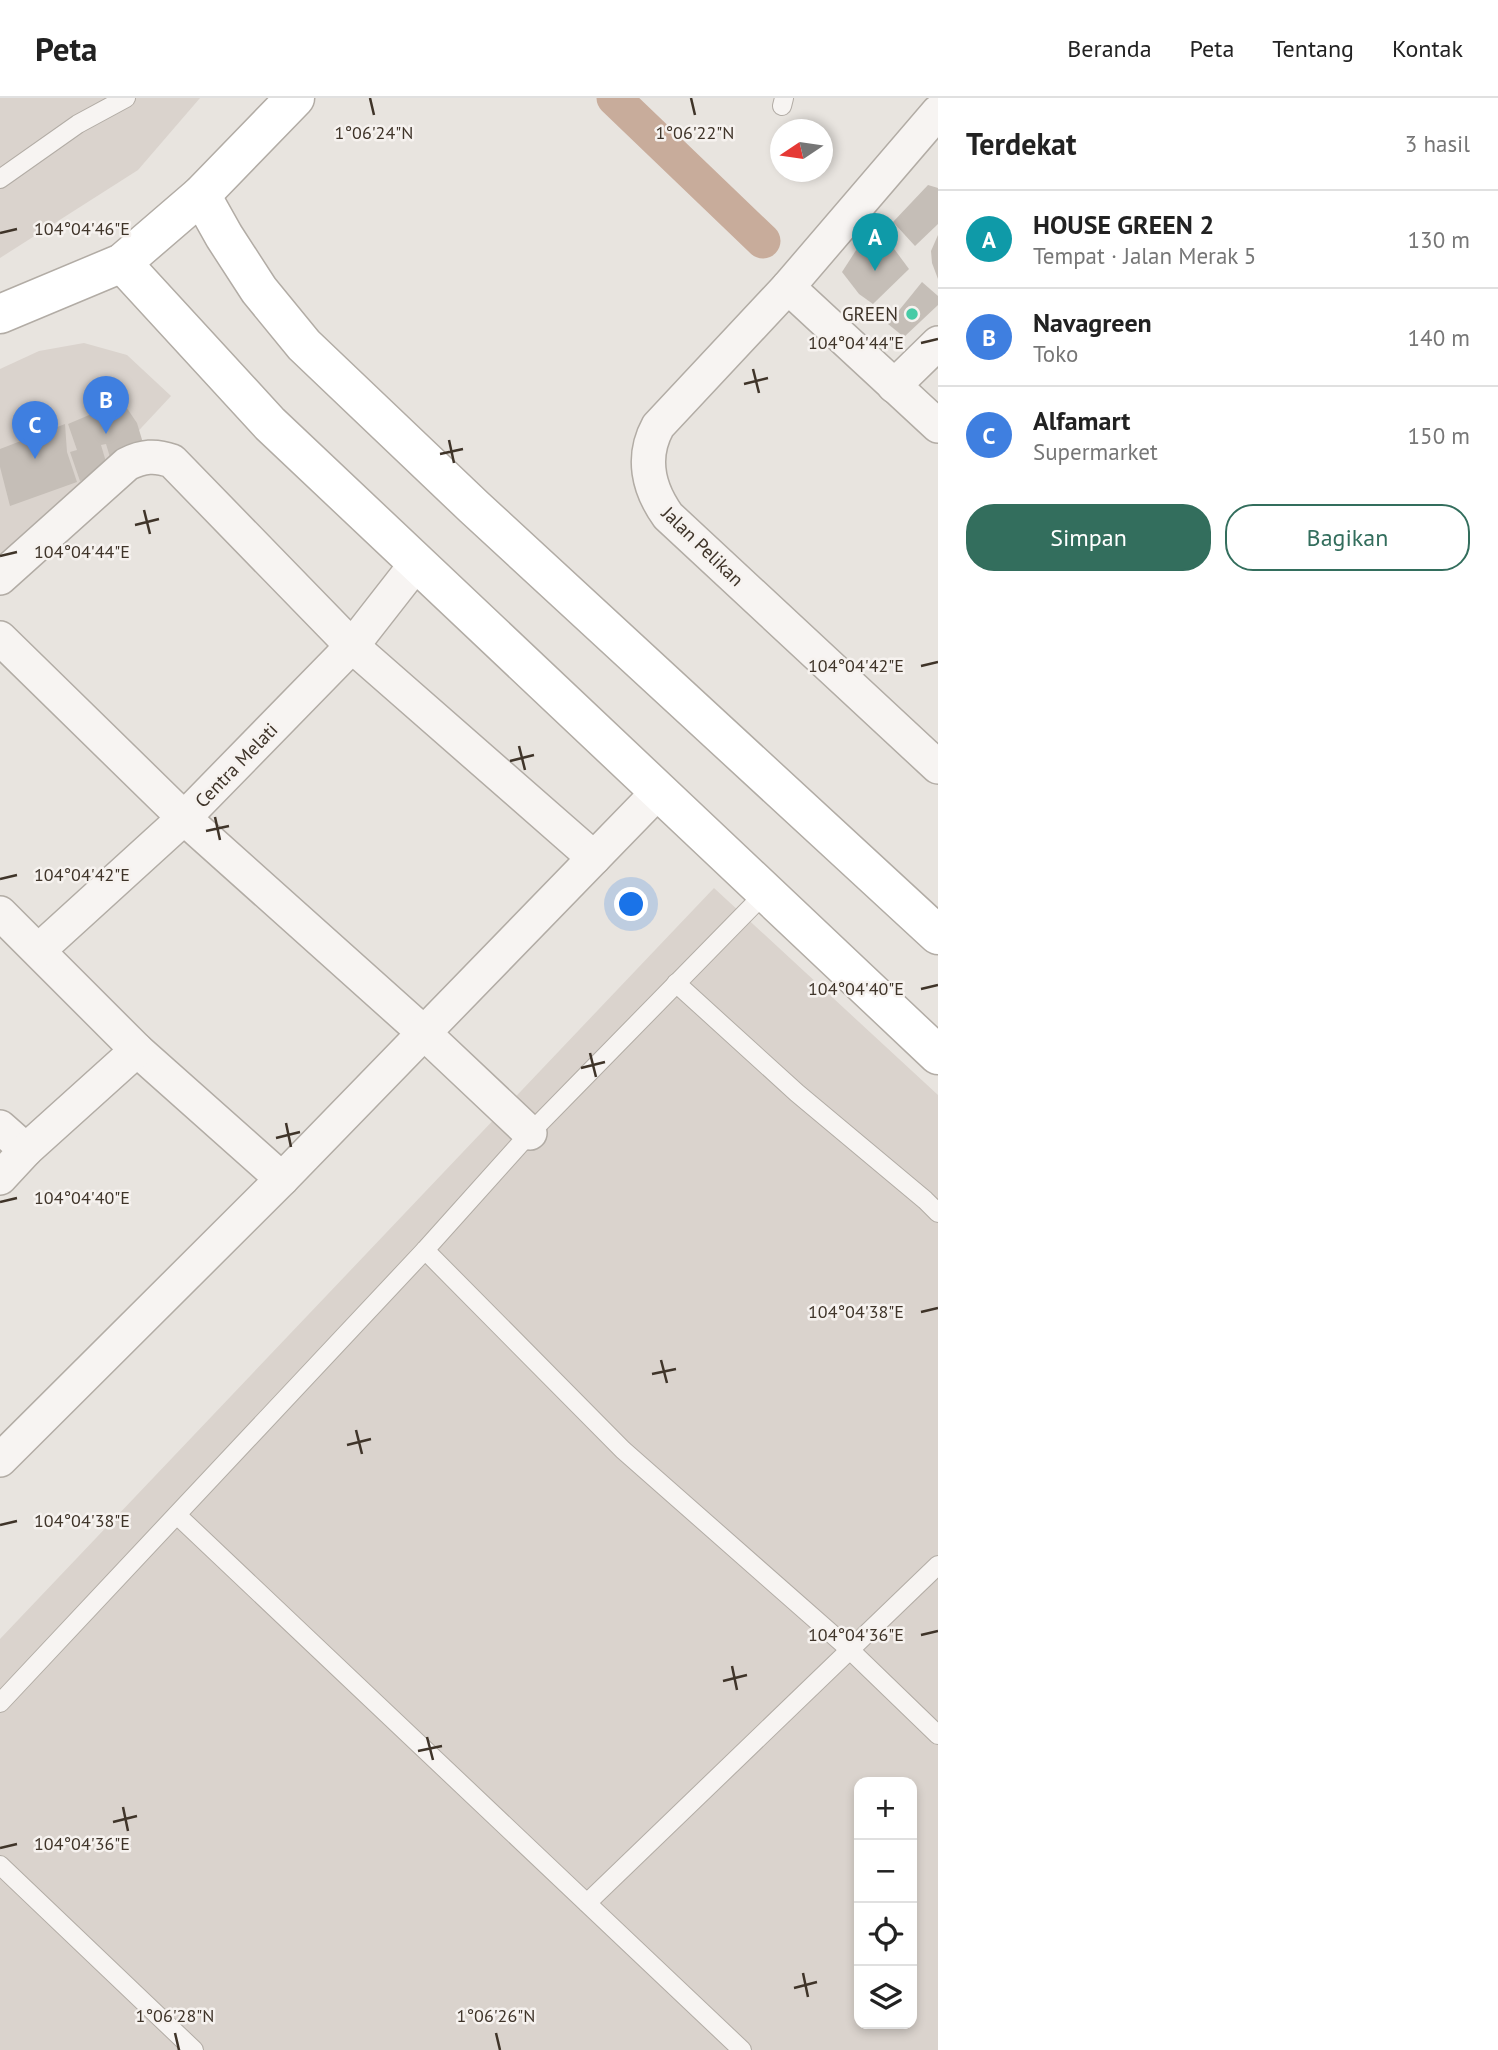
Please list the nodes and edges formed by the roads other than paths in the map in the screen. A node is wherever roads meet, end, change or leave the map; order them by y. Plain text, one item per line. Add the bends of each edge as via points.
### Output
1 (126, 98) edge
2 (295, 98) edge
3 (938, 112) edge
4 (0, 179) edge
5 (201, 195) junction
6 (122, 263) junction
7 (798, 275) junction
8 (0, 314) edge
9 (938, 343) edge
10 (894, 386) junction
11 (938, 426) edge
12 (416, 564) junction
13 (0, 578) edge
14 (0, 638) edge
15 (352, 646) junction
16 (938, 767) edge
17 (659, 791) junction
18 (184, 818) junction
19 (594, 858) junction
20 (766, 892) junction
21 (0, 914) edge
22 (938, 935) edge
23 (39, 950) junction
24 (676, 983) junction
25 (424, 1032) junction
26 (137, 1050) junction
27 (938, 1055) edge
28 (0, 1126) edge
29 (530, 1133) junction
30 (26, 1150) junction
31 (0, 1178) edge
32 (282, 1179) junction
33 (938, 1213) edge
34 (425, 1250) junction
35 (0, 1460) edge
36 (177, 1515) junction
37 (938, 1565) edge
38 (849, 1649) junction
39 (0, 1703) edge
40 (938, 1735) edge
41 (0, 1865) edge
42 (587, 1903) junction
43 (194, 2050) edge
44 (742, 2050) edge

1 - 4 lane via 78,124
2 - 5 main road
3 - 7 street, Jalan Pelikan
5 - 6 main road
5 - 22 main road via 259,290 304,345
6 - 8 main road
6 - 12 main road via 271,424
7 - 10 street
7 - 16 street, Jalan Pelikan via 658,426 648,451 651,487 668,516
9 - 10 street
10 - 11 street
12 - 15 street, Centra Melati
12 - 17 main road
13 - 15 street via 127,464 162,457 172,461
14 - 18 street
15 - 18 street, Centra Melati
15 - 19 street
17 - 19 street
17 - 20 main road
18 - 23 street, Centra Melati
18 - 25 street
19 - 25 street
20 - 24 lane
20 - 27 main road
21 - 23 street
23 - 26 street
24 - 29 lane
24 - 33 lane
25 - 29 street
25 - 32 street
26 - 30 street
26 - 32 street
28 - 30 street
29 - 34 lane
30 - 31 street
32 - 35 street
34 - 36 lane
34 - 38 lane via 623,1450
36 - 39 lane
36 - 42 lane
37 - 38 lane
38 - 40 lane
38 - 42 lane
41 - 43 lane
42 - 44 lane

